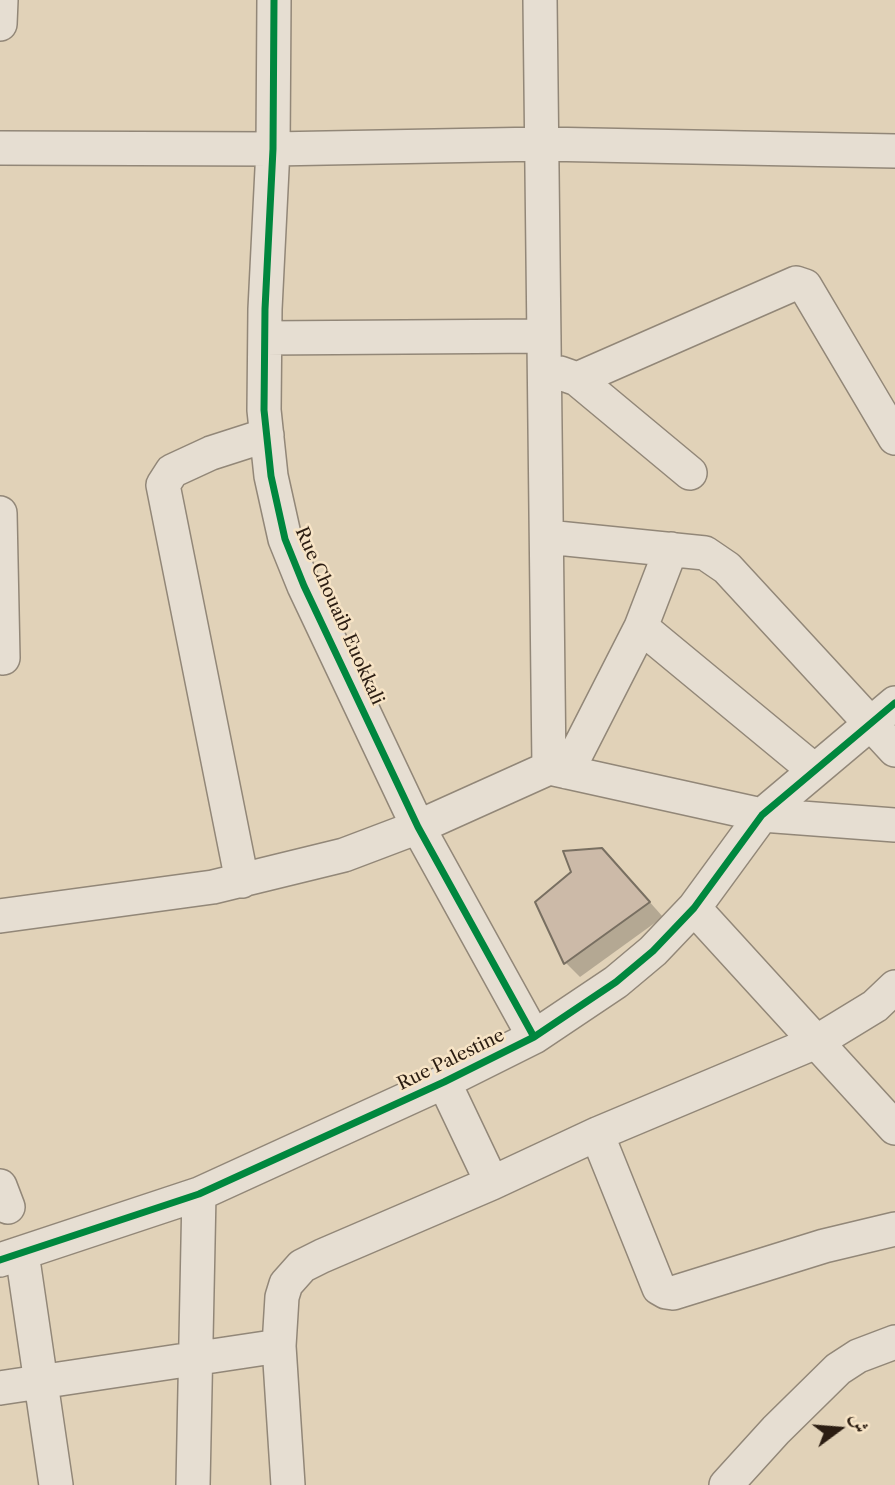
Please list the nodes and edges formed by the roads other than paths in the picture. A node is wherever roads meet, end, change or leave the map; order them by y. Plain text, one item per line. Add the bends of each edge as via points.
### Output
1 (1, 0) edge
2 (274, 0) edge
3 (540, 0) edge
4 (0, 24) edge
5 (542, 145) junction
6 (0, 148) edge
7 (273, 149) junction
8 (895, 151) edge
9 (265, 338) junction
10 (544, 352) junction
11 (578, 379) junction
12 (267, 435) junction
13 (895, 438) edge
14 (690, 473) dead end
15 (0, 513) edge
16 (547, 537) junction
17 (671, 549) junction
18 (641, 627) junction
19 (3, 658) dead end
20 (883, 712) edge
21 (895, 750) edge
22 (558, 770) junction
23 (814, 770) junction
24 (762, 815) junction
25 (895, 825) edge
26 (418, 827) junction
27 (242, 880) junction
28 (694, 908) junction
29 (0, 916) edge
30 (895, 987) edge
31 (534, 1037) junction
32 (816, 1042) junction
33 (444, 1082) junction
34 (895, 1128) edge
35 (597, 1134) junction
36 (492, 1183) junction
37 (199, 1194) junction
38 (895, 1229) edge
39 (11, 1256) edge
40 (895, 1342) edge
41 (279, 1346) junction
42 (197, 1357) junction
43 (42, 1382) junction
44 (0, 1388) edge
45 (56, 1485) edge
46 (193, 1485) edge
47 (289, 1485) edge
48 (726, 1485) edge

1 - 4 street
2 - 7 street, Rue Chouaib Euokkali
3 - 5 street
5 - 7 street
5 - 8 street
5 - 10 street
6 - 7 street
7 - 9 street, Rue Chouaib Euokkali
9 - 10 street
9 - 12 street, Rue Chouaib Euokkali
10 - 11 street
10 - 16 street
11 - 13 street via 796,283 805,286
11 - 14 street
12 - 26 street, Rue Chouaib Euokkali via 285,539
12 - 27 street via 172,471 163,485
15 - 19 street
16 - 17 street
16 - 22 street
17 - 18 street
17 - 20 street via 705,553 727,568
18 - 22 street
18 - 23 street
20 - 21 street
20 - 23 street, Rue Palestine
22 - 24 street
22 - 26 street
23 - 24 street, Rue Palestine
24 - 25 street
24 - 28 street, Rue Palestine
26 - 27 street via 344,855
26 - 31 street, Rue Chouaib Euokkali
27 - 29 street
28 - 31 street, Rue Palestine via 616,982
28 - 32 street
30 - 32 street via 875,1006
31 - 33 street, Rue Palestine
32 - 34 street
32 - 35 street
33 - 36 street
33 - 37 street, Rue Palestine
35 - 36 street
35 - 38 street via 659,1288 666,1292
36 - 41 street via 302,1266 286,1284 282,1297
37 - 39 street, Rue Palestine
37 - 42 street
39 - 43 street
40 - 48 street via 838,1369
41 - 42 street
41 - 47 street
42 - 43 street
42 - 46 street
43 - 44 street
43 - 45 street

